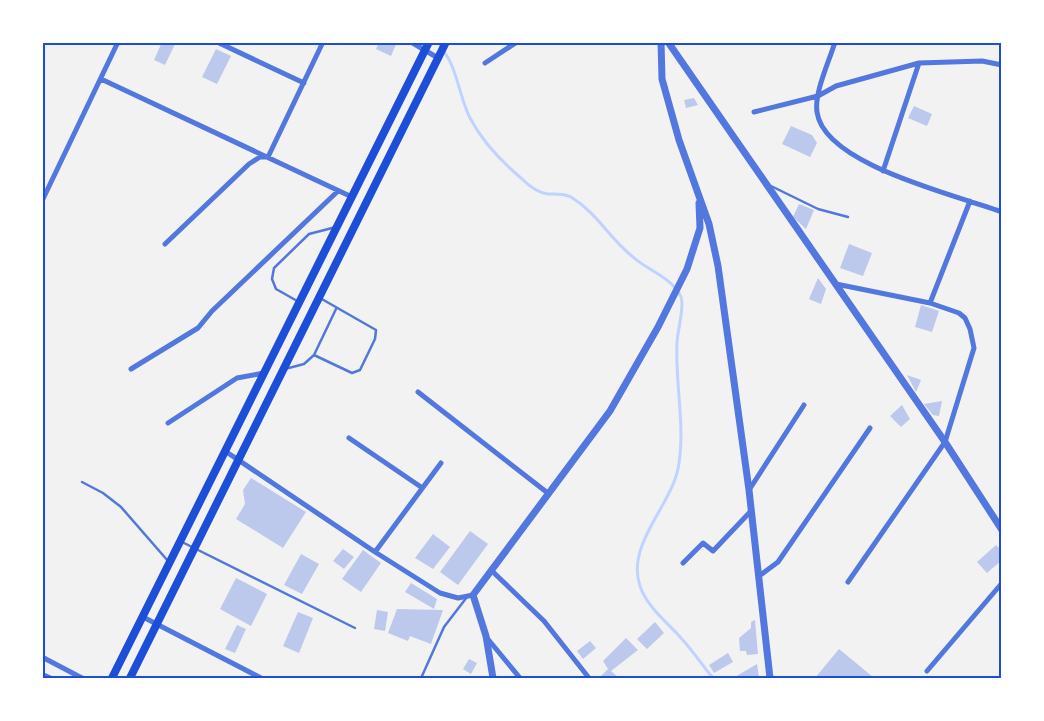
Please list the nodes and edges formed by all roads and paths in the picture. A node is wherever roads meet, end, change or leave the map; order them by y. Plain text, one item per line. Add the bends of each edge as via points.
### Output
1 (118, 42) edge
2 (217, 42) edge
3 (322, 42) edge
4 (411, 42) edge
5 (446, 42) edge
6 (517, 42) edge
7 (661, 42) edge
8 (668, 42) edge
9 (835, 42) edge
10 (428, 46) edge
11 (439, 56) junction
12 (485, 63) dead end
13 (919, 63) junction
14 (1002, 65) edge
15 (100, 79) junction
16 (304, 83) junction
17 (818, 96) junction
18 (754, 112) dead end
19 (268, 157) junction
20 (883, 171) junction
21 (765, 183) junction
22 (696, 190) junction
23 (338, 191) junction
24 (352, 197) junction
25 (42, 201) edge
26 (970, 201) junction
27 (1002, 212) edge
28 (848, 217) dead end
29 (337, 226) junction
30 (165, 244) dead end
31 (836, 284) junction
32 (319, 298) junction
33 (300, 302) junction
34 (930, 303) junction
35 (336, 309) junction
36 (314, 355) junction
37 (131, 369) dead end
38 (283, 370) junction
39 (264, 373) junction
40 (418, 392) dead end
41 (804, 405) dead end
42 (168, 423) dead end
43 (870, 428) dead end
44 (349, 438) dead end
45 (945, 442) junction
46 (226, 451) junction
47 (238, 460) junction
48 (441, 463) dead end
49 (82, 482) dead end
50 (421, 487) junction
51 (748, 490) junction
52 (548, 494) junction
53 (751, 510) junction
54 (1002, 530) edge
55 (181, 541) junction
56 (195, 548) junction
57 (375, 552) junction
58 (170, 563) junction
59 (683, 563) dead end
60 (491, 570) junction
61 (759, 576) junction
62 (848, 582) dead end
63 (1002, 583) edge
64 (470, 596) junction
65 (143, 617) junction
66 (158, 625) junction
67 (355, 628) dead end
68 (486, 636) junction
69 (44, 658) edge
70 (42, 665) edge
71 (927, 671) dead end
72 (42, 673) edge
73 (422, 676) dead end
74 (54, 678) edge
75 (82, 678) edge
76 (112, 678) edge
77 (130, 678) edge
78 (261, 678) edge
79 (493, 678) edge
80 (520, 678) edge
81 (589, 678) edge
82 (770, 678) edge

1 - 15 street
2 - 16 street
3 - 16 street
4 - 10 street
5 - 11 main road
6 - 12 street
7 - 22 street via 662,79
8 - 21 street
9 - 17 street
10 - 11 street
10 - 24 main road
11 - 32 main road
13 - 14 street via 982,61
13 - 17 street via 836,86
13 - 20 street
15 - 19 street
15 - 25 street
16 - 19 street
17 - 18 street
17 - 20 street via 820,123 837,145
19 - 23 street
19 - 30 street via 249,164
20 - 26 street
21 - 28 lane via 818,209
21 - 31 street
22 - 51 street via 709,224 718,266
22 - 52 street via 700,228 687,269 620,397
23 - 24 street
23 - 37 street via 198,328
24 - 29 main road
26 - 27 street
26 - 34 street
29 - 33 main road
29 - 33 lane via 309,234 274,268 272,279 276,288
31 - 34 street
31 - 45 street
32 - 35 lane
32 - 38 main road
33 - 39 main road
34 - 45 street via 963,315 970,329 973,353
35 - 36 lane
35 - 36 lane via 373,326 376,334 372,347 360,370 352,373
36 - 38 lane via 304,364
38 - 47 main road
39 - 42 street via 237,378
39 - 46 main road
40 - 52 street
41 - 51 street
43 - 61 street via 778,562
44 - 50 street
45 - 54 street
45 - 62 street
46 - 47 street
46 - 55 main road
47 - 56 main road
47 - 57 street
48 - 50 street
49 - 58 lane via 117,503
50 - 57 street
51 - 53 street
52 - 60 street
53 - 59 street via 713,551 703,543
53 - 61 street
55 - 56 lane
55 - 58 main road
56 - 66 main road
56 - 67 lane
57 - 64 street via 440,592 450,596
58 - 65 main road
60 - 64 street
60 - 81 street via 544,621
61 - 82 street
63 - 71 street
64 - 68 street
64 - 73 lane via 444,627
65 - 66 street
65 - 76 main road
66 - 77 main road
66 - 78 street
68 - 79 street
68 - 80 street
69 - 70 lane
69 - 75 street
72 - 74 lane

